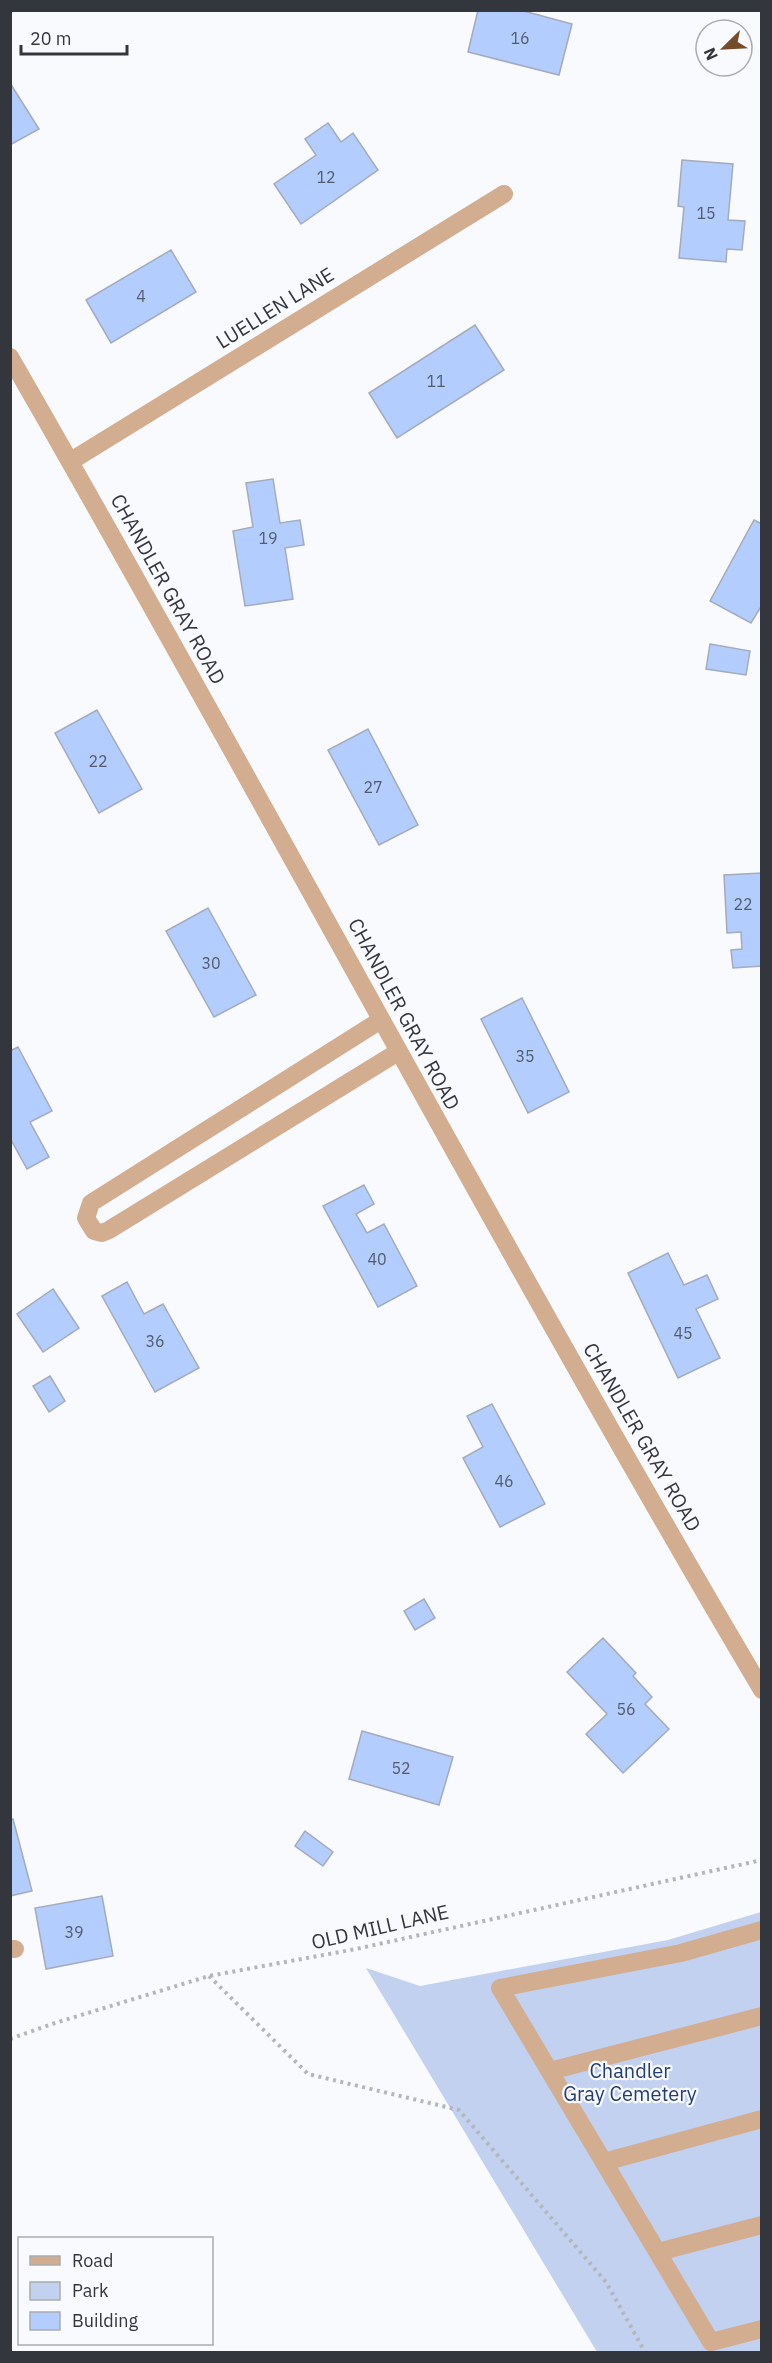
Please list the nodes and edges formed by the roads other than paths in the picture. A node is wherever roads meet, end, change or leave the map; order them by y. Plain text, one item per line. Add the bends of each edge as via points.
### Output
1 (504, 194) dead end
2 (10, 357) edge
3 (71, 461) junction
4 (381, 1020) junction
5 (398, 1052) junction
6 (762, 1690) edge
7 (762, 1930) edge
8 (762, 2016) edge
9 (550, 2071) junction
10 (762, 2120) edge
11 (604, 2162) junction
12 (762, 2225) edge
13 (658, 2252) junction
14 (762, 2329) edge

1 - 3 street, LUELLEN LANE
2 - 3 street, CHANDLER GRAY ROAD
3 - 4 street, CHANDLER GRAY ROAD
4 - 5 street, CHANDLER GRAY ROAD
4 - 5 street via 91,1203 86,1218 94,1231 109,1230
5 - 6 street, CHANDLER GRAY ROAD
7 - 9 street via 681,1953 500,1988
8 - 9 street
9 - 11 street
10 - 11 street
11 - 13 street
12 - 13 street
13 - 14 street via 711,2342

